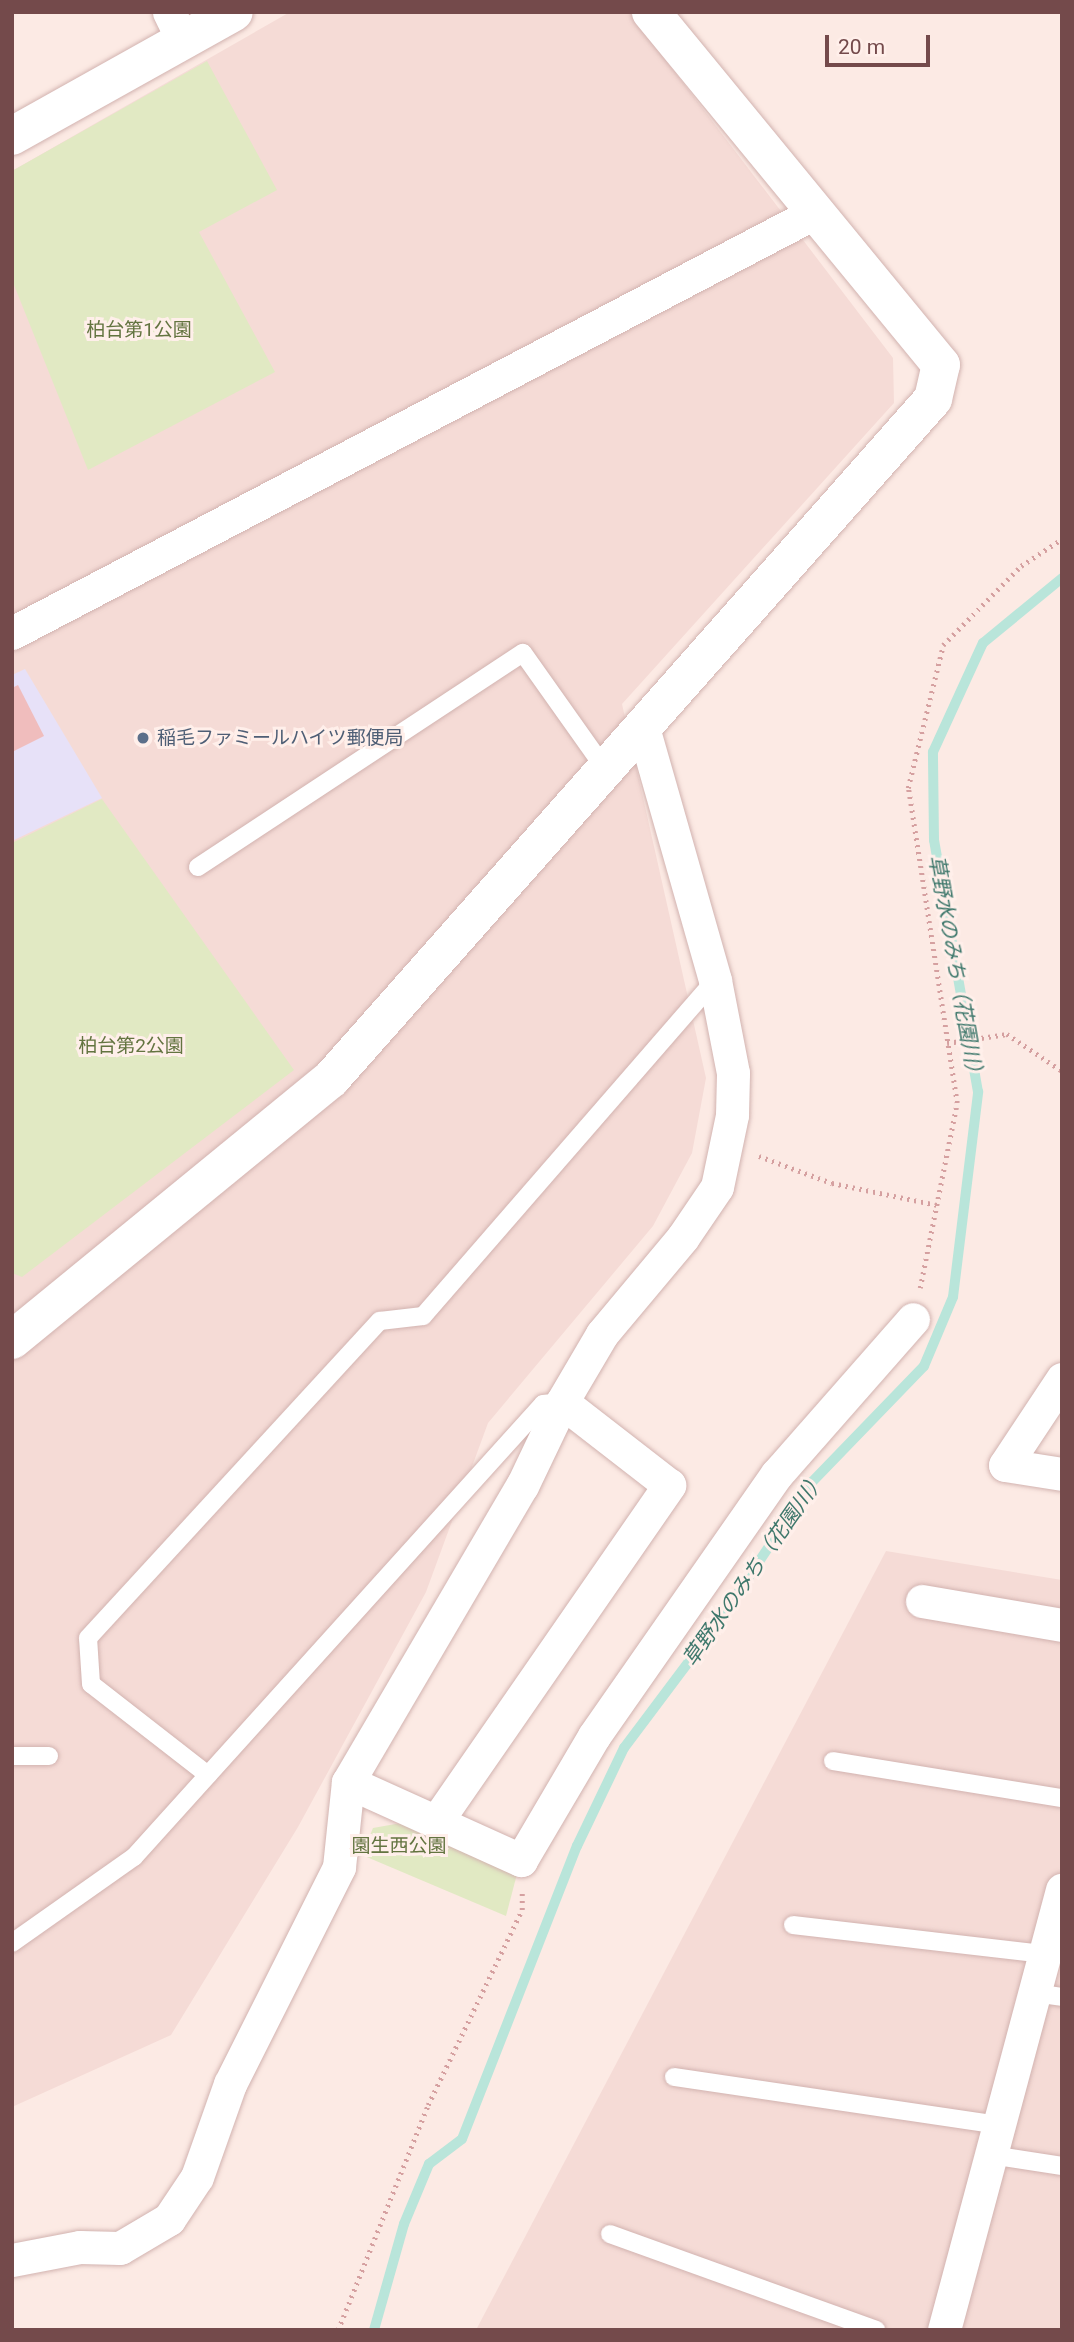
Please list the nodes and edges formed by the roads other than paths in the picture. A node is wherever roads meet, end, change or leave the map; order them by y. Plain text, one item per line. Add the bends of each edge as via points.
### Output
1 (234, 12) edge
2 (651, 12) edge
3 (176, 27) edge
4 (12, 136) edge
5 (814, 213) junction
6 (12, 633) edge
7 (643, 727) junction
8 (605, 769) junction
9 (198, 867) dead end
10 (715, 980) junction
11 (913, 1319) road end
12 (12, 1340) edge
13 (1062, 1379) edge
14 (562, 1402) junction
15 (1062, 1474) edge
16 (922, 1601) dead end
17 (1062, 1625) edge
18 (12, 1756) edge
19 (49, 1756) dead end
20 (832, 1761) dead end
21 (208, 1775) junction
22 (348, 1782) junction
23 (1062, 1798) edge
24 (436, 1822) junction
25 (1062, 1890) edge
26 (793, 1925) dead end
27 (12, 1943) edge
28 (1044, 1954) junction
29 (1048, 1995) edge
30 (674, 2077) dead end
31 (995, 2140) junction
32 (1062, 2166) edge
33 (610, 2234) dead end
34 (12, 2260) edge
35 (876, 2330) edge
36 (944, 2330) edge

1 - 3 street
2 - 5 street
3 - 4 street
5 - 6 street
5 - 7 street via 941,365 933,399
7 - 8 street
7 - 10 street
8 - 9 lane via 523,653
8 - 12 street via 331,1079
10 - 14 street via 733,1073 717,1187 704,1210 602,1334
10 - 21 lane via 423,1315 380,1321 88,1638 91,1684
11 - 24 street via 777,1474 594,1736 521,1860
13 - 15 street via 1005,1465
14 - 21 lane via 543,1404
14 - 22 street via 522,1486
14 - 24 street via 669,1485
16 - 17 street
18 - 19 lane
20 - 23 lane
21 - 27 lane via 134,1857
22 - 24 street
22 - 34 street via 339,1867 230,2084 197,2177 169,2219 120,2248 80,2247
25 - 28 street
26 - 28 lane
28 - 29 street
29 - 31 street
30 - 31 lane
31 - 32 lane
31 - 36 street
33 - 35 lane

